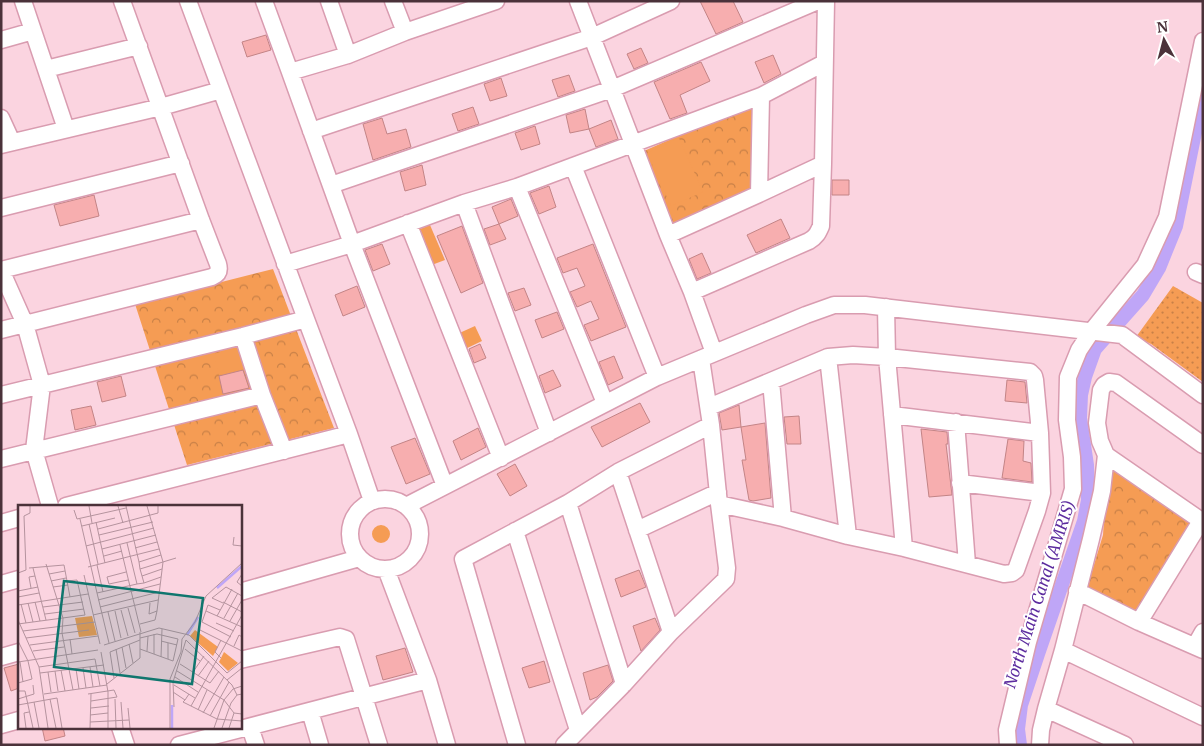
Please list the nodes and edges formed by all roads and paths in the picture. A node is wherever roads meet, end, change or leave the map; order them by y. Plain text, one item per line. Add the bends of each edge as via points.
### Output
1 (122, 1) edge
2 (188, 1) edge
3 (264, 1) edge
4 (329, 1) edge
5 (393, 1) edge
6 (496, 1) edge
7 (578, 1) edge
8 (671, 1) edge
9 (818, 1) edge
10 (826, 1) edge
11 (26, 2) edge
12 (33, 31) junction
13 (405, 32) junction
14 (592, 37) junction
15 (1, 40) edge
16 (1203, 41) edge
17 (139, 46) junction
18 (348, 55) junction
19 (824, 63) junction
20 (46, 69) junction
21 (290, 72) junction
22 (612, 89) junction
23 (221, 90) junction
24 (761, 96) junction
25 (161, 107) junction
26 (1, 118) edge
27 (66, 129) junction
28 (311, 131) junction
29 (7, 143) edge
30 (633, 144) junction
31 (181, 163) junction
32 (823, 164) junction
33 (574, 166) junction
34 (331, 185) junction
35 (517, 187) junction
36 (759, 194) junction
37 (464, 203) junction
38 (1, 208) edge
39 (201, 220) junction
40 (408, 223) junction
41 (668, 236) junction
42 (352, 244) junction
43 (285, 264) junction
44 (1, 270) edge
45 (692, 292) junction
46 (886, 307) junction
47 (306, 319) junction
48 (25, 324) junction
49 (1, 330) edge
50 (1094, 332) junction
51 (243, 336) junction
52 (708, 356) junction
53 (828, 357) junction
54 (888, 357) junction
55 (657, 377) junction
56 (771, 381) junction
57 (42, 385) junction
58 (1, 395) edge
59 (262, 395) junction
60 (1203, 396) edge
61 (605, 403) junction
62 (709, 406) junction
63 (892, 415) junction
64 (956, 422) junction
65 (711, 425) junction
66 (549, 433) junction
67 (1040, 433) junction
68 (349, 434) junction
69 (1203, 445) edge
70 (34, 450) junction
71 (284, 451) junction
72 (1106, 455) junction
73 (501, 458) junction
74 (1, 459) edge
75 (618, 472) junction
76 (960, 483) junction
77 (445, 486) junction
78 (1042, 492) junction
79 (718, 498) junction
80 (112, 501) edge
81 (372, 501) junction
82 (568, 504) junction
83 (50, 505) edge
84 (75, 505) edge
85 (406, 506) junction
86 (18, 518) edge
87 (783, 518) junction
88 (1202, 521) edge
89 (1, 523) edge
90 (637, 530) junction
91 (515, 531) junction
92 (848, 536) junction
93 (904, 548) junction
94 (359, 558) junction
95 (967, 564) junction
96 (386, 569) junction
97 (18, 579) edge
98 (1, 584) edge
99 (1077, 591) junction
100 (241, 592) edge
101 (1139, 622) junction
102 (671, 632) junction
103 (1200, 643) edge
104 (1062, 650) junction
105 (18, 652) edge
106 (1, 657) edge
107 (241, 658) edge
108 (428, 680) junction
109 (624, 684) junction
110 (364, 696) junction
111 (1046, 709) junction
112 (310, 711) junction
113 (1203, 717) edge
114 (18, 720) edge
115 (1, 725) edge
116 (250, 726) junction
117 (120, 728) edge
118 (578, 730) junction
119 (188, 744) edge
120 (126, 745) edge
121 (256, 745) edge
122 (320, 745) edge
123 (379, 745) edge
124 (447, 745) edge
125 (517, 745) edge
126 (564, 745) edge
127 (1008, 745) edge
128 (1040, 745) edge
129 (1125, 745) edge

1 - 17 street
2 - 23 street
3 - 21 street
4 - 18 street
5 - 13 street
6 - 13 street
7 - 14 street
8 - 14 street
9 - 22 street
10 - 19 street
11 - 12 street
12 - 15 street
12 - 20 street
13 - 18 street
14 - 22 street
14 - 28 street
16 - 50 street via 1167,217 1145,265
17 - 20 street
17 - 25 street
18 - 21 street
19 - 24 street
19 - 32 street
20 - 27 street
21 - 28 street
22 - 30 street
22 - 34 street
23 - 25 street
23 - 43 street
24 - 30 street
24 - 36 street
25 - 27 street
25 - 31 street
26 - 29 street
27 - 29 street
28 - 34 street
30 - 33 street
30 - 41 street
31 - 38 street
31 - 39 street
32 - 36 street
32 - 45 street via 821,226 814,238
33 - 35 street
33 - 55 street
34 - 42 street
35 - 37 street
35 - 61 street
36 - 41 street
37 - 40 street
37 - 66 street
39 - 44 street
39 - 48 street via 218,264 216,275
40 - 42 street
40 - 73 street
41 - 45 street
42 - 43 street
42 - 77 street
43 - 47 street
44 - 48 street
45 - 52 street
46 - 50 street
46 - 52 street via 834,305
46 - 54 street
47 - 51 street
47 - 68 street
48 - 49 street
48 - 57 street
50 - 60 street via 1122,335
50 - 127 street via 1078,350 1068,377 1067,420 1073,489 1028,642 1006,730
51 - 57 street
51 - 59 street
52 - 55 street
52 - 62 street
53 - 54 street
53 - 56 street
53 - 92 street
54 - 63 street
54 - 67 street via 1030,372 1036,380
55 - 61 street
56 - 62 street
56 - 87 street
57 - 58 street
57 - 70 street
59 - 70 street
59 - 71 street
61 - 66 street
62 - 65 street
63 - 64 street
63 - 93 street
64 - 67 street
64 - 76 street
65 - 75 street
65 - 79 street
66 - 73 street
67 - 78 street
68 - 71 street
68 - 81 street
69 - 72 street via 1116,383 1109,382 1101,390 1097,423
70 - 74 street
70 - 83 street
71 - 80 street
72 - 88 street
72 - 99 street via 1102,491
73 - 77 street
75 - 82 street
75 - 90 street
76 - 78 street
76 - 95 street
77 - 85 street
78 - 95 street via 1014,571 1004,574
79 - 87 street
79 - 90 street
79 - 102 street via 726,579
80 - 84 street
81 - 85 street via 389,499
81 - 94 street via 354,517 350,529 350,538
82 - 91 street
82 - 109 street
85 - 96 street via 415,515 419,526 417,548 402,565
86 - 89 street
87 - 92 street
88 - 101 street
90 - 102 street
91 - 118 street
91 - 125 street via 463,558
92 - 93 street
93 - 95 street
94 - 96 street via 369,565
94 - 100 street
96 - 108 street
97 - 98 street
99 - 101 street
99 - 104 street
101 - 103 street
102 - 109 street
104 - 111 street
104 - 113 street
105 - 106 street
107 - 110 street via 343,638 348,644
108 - 110 street
108 - 124 street
109 - 118 street
110 - 112 street
110 - 123 street
111 - 128 street
111 - 129 street
112 - 116 street
112 - 122 street
114 - 115 street
116 - 119 street
116 - 121 street
117 - 120 street
118 - 126 street

